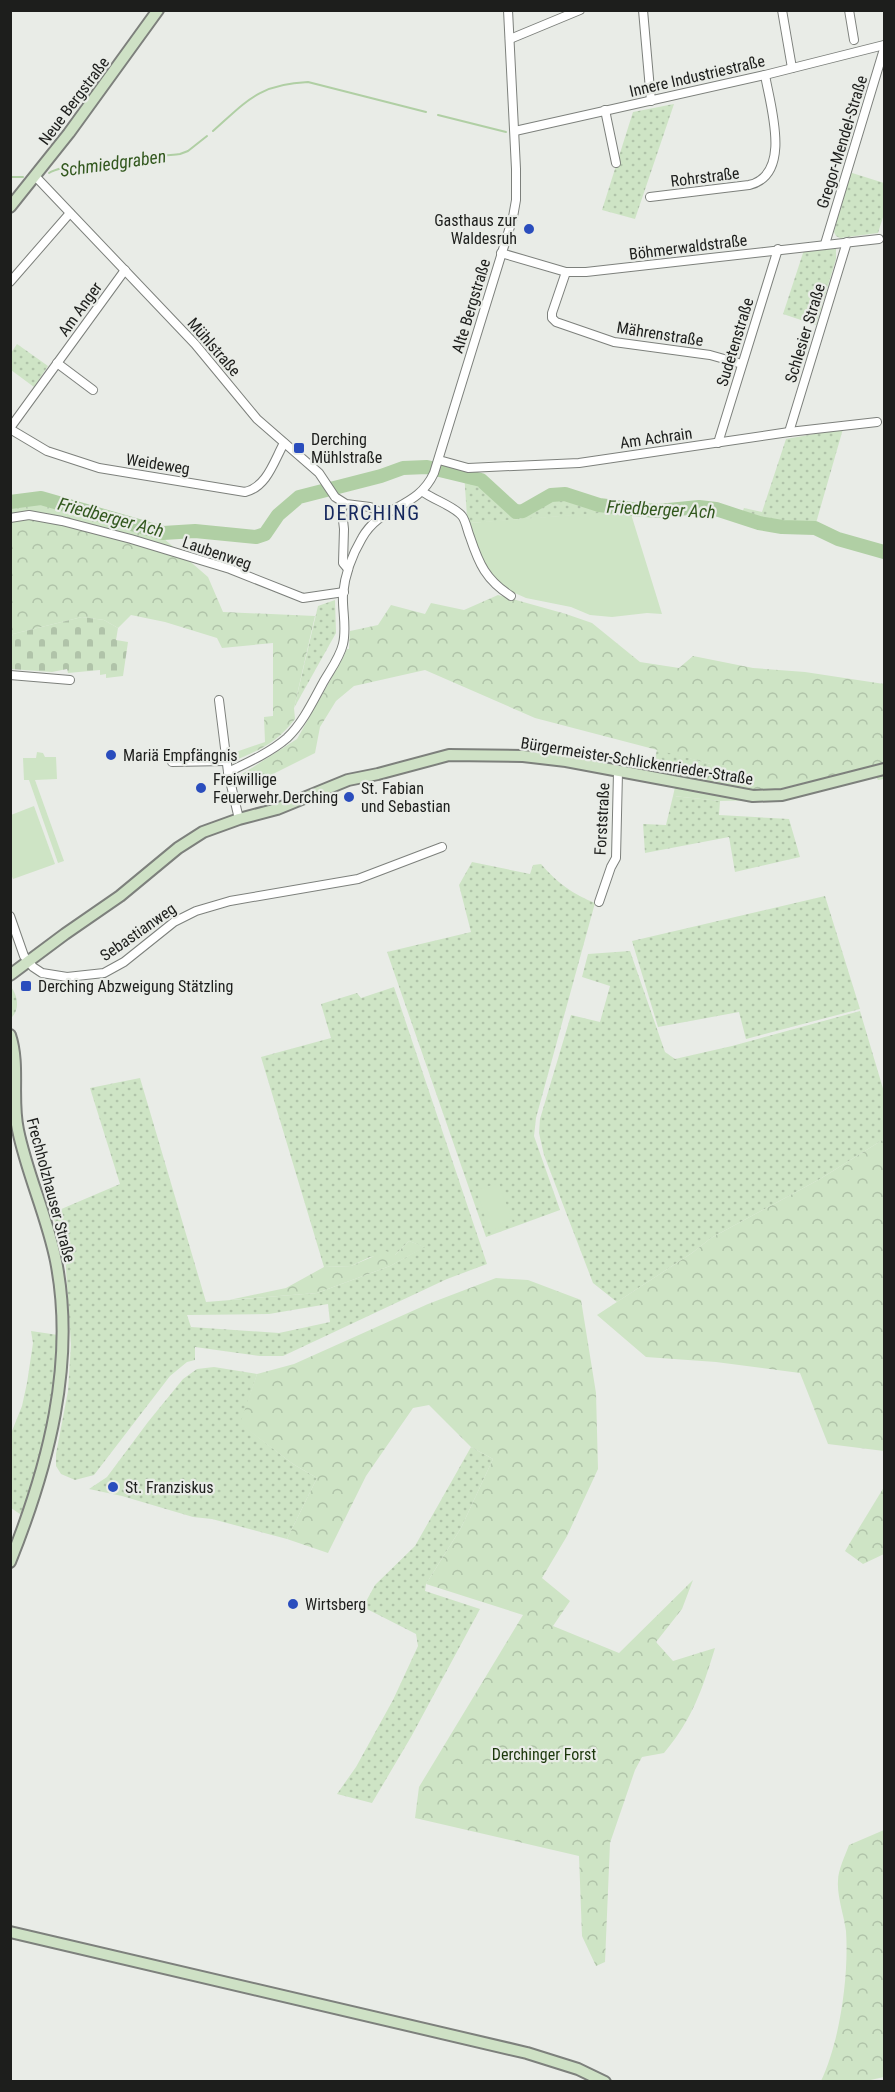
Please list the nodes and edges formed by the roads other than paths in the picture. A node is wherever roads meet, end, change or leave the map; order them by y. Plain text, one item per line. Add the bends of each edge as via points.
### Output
1 (158, 10) edge
2 (508, 10) edge
3 (580, 10) edge
4 (643, 10) edge
5 (782, 10) edge
6 (849, 10) edge
7 (510, 39) junction
8 (854, 40) dead end
9 (885, 47) edge
10 (792, 68) junction
11 (765, 75) junction
12 (651, 101) junction
13 (605, 110) junction
14 (515, 131) junction
15 (616, 163) dead end
16 (36, 177) junction
17 (650, 197) dead end
18 (10, 207) edge
19 (70, 213) junction
20 (879, 238) dead end
21 (847, 242) junction
22 (825, 244) junction
23 (778, 249) junction
24 (501, 254) junction
25 (125, 270) junction
26 (566, 272) junction
27 (10, 282) edge
28 (57, 363) junction
29 (742, 364) junction
30 (93, 390) dead end
31 (877, 422) dead end
32 (10, 428) edge
33 (789, 432) junction
34 (284, 442) junction
35 (718, 443) junction
36 (438, 462) junction
37 (423, 492) junction
38 (341, 502) junction
39 (383, 514) junction
40 (10, 518) edge
41 (348, 569) junction
42 (344, 592) junction
43 (511, 596) dead end
44 (10, 675) edge
45 (70, 680) dead end
46 (219, 700) dead end
47 (226, 761) junction
48 (172, 762) dead end
49 (885, 769) edge
50 (228, 772) junction
51 (618, 772) junction
52 (239, 819) junction
53 (442, 847) dead end
54 (599, 902) dead end
55 (10, 916) edge
56 (28, 961) junction
57 (10, 975) edge
58 (10, 1035) edge
59 (10, 1562) edge
60 (10, 1932) edge
61 (605, 2082) edge

1 - 16 street, Neue Bergstraße
2 - 7 street, Alte Bergstraße
3 - 7 street
4 - 12 street
5 - 10 street
6 - 8 street
7 - 14 street, Alte Bergstraße
9 - 10 street, Innere Industriestraße
9 - 22 street, Gregor-Mendel-Straße
10 - 11 street, Innere Industriestraße
11 - 12 street, Innere Industriestraße
11 - 17 street, Rohrstraße via 776,145 763,179 749,185
12 - 13 street, Innere Industriestraße
13 - 14 street, Innere Industriestraße
13 - 15 street
14 - 24 street, Alte Bergstraße via 516,200
16 - 18 street, Neue Bergstraße
16 - 19 street, Mühlstraße
19 - 25 street, Mühlstraße
19 - 27 street
20 - 21 street, Böhmerwaldstraße
21 - 22 street, Böhmerwaldstraße
21 - 33 street, Schlesier Straße
22 - 23 street, Böhmerwaldstraße
23 - 26 street, Böhmerwaldstraße
23 - 29 street, Sudetenstraße
24 - 26 street, Böhmerwaldstraße
24 - 36 street, Alte Bergstraße
25 - 28 street, Am Anger
25 - 34 street, Mühlstraße via 195,344 257,419
26 - 29 street, Mährenstraße via 552,313 556,322 614,342 702,354
28 - 30 street
28 - 32 street, Am Anger
29 - 35 street, Sudetenstraße
31 - 33 street, Am Achrain
32 - 34 street, Weideweg via 47,452 99,468 245,492 261,484
33 - 35 street, Am Achrain
34 - 38 street, Mühlstraße via 319,473
35 - 36 street, Am Achrain via 544,466 468,468
36 - 37 street, Alte Bergstraße
37 - 39 street, Alte Bergstraße
37 - 43 street via 455,508 463,517 479,564 498,588
38 - 39 street via 370,507
38 - 41 street, Alte Bergstraße via 342,563
39 - 41 street, Alte Bergstraße via 368,527
40 - 42 street, Laubenweg via 29,515 131,538 230,569 303,598
41 - 42 street, Alte Bergstraße
42 - 50 street, Alte Bergstraße via 343,644 298,725 272,749
44 - 45 street
46 - 47 street
47 - 48 street
47 - 50 street
49 - 51 street, Bürgermeister-Schlickenrieder-Straße via 782,795 753,796
50 - 52 street
51 - 52 street, Bürgermeister-Schlickenrieder-Straße via 523,756 448,755 348,780 277,809
51 - 54 street, Forststraße via 616,858
52 - 56 street, Bürgermeister-Schlickenrieder-Straße via 191,839 120,896
53 - 56 street, Sebastianweg via 358,879 230,901 187,914 124,963 104,973 53,976 42,973
55 - 56 street
56 - 57 street, Bürgermeister-Schlickenrieder-Straße
58 - 59 street, Frechholzhauser Straße via 17,1128 60,1290 62,1356 45,1460
60 - 61 street via 527,2053

